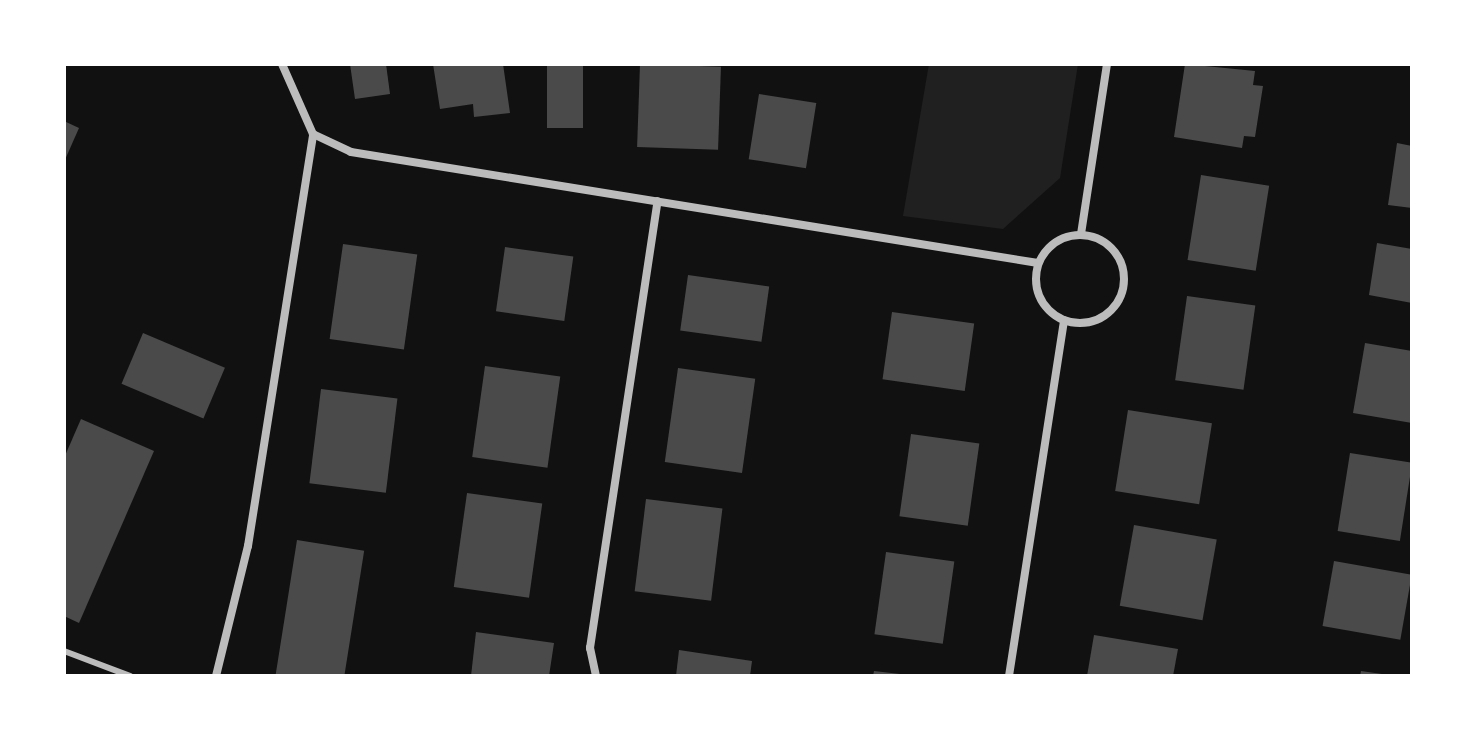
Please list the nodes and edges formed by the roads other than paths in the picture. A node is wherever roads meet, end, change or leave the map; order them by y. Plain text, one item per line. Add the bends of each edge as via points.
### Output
1 (282, 64) edge
2 (1107, 64) edge
3 (313, 134) junction
4 (658, 201) junction
5 (1081, 234) junction
6 (1038, 263) junction
7 (1064, 320) junction
8 (64, 651) edge
9 (130, 676) edge
10 (216, 676) edge
11 (596, 676) edge
12 (1009, 676) edge

1 - 3 street
2 - 5 street
3 - 4 street via 351,152
3 - 10 street via 248,546
4 - 6 street
4 - 11 street via 590,648
5 - 6 street via 1063,237
5 - 7 street via 1115,251 1124,287 1102,318
6 - 7 street via 1036,286 1045,307
7 - 12 street
8 - 9 lane

